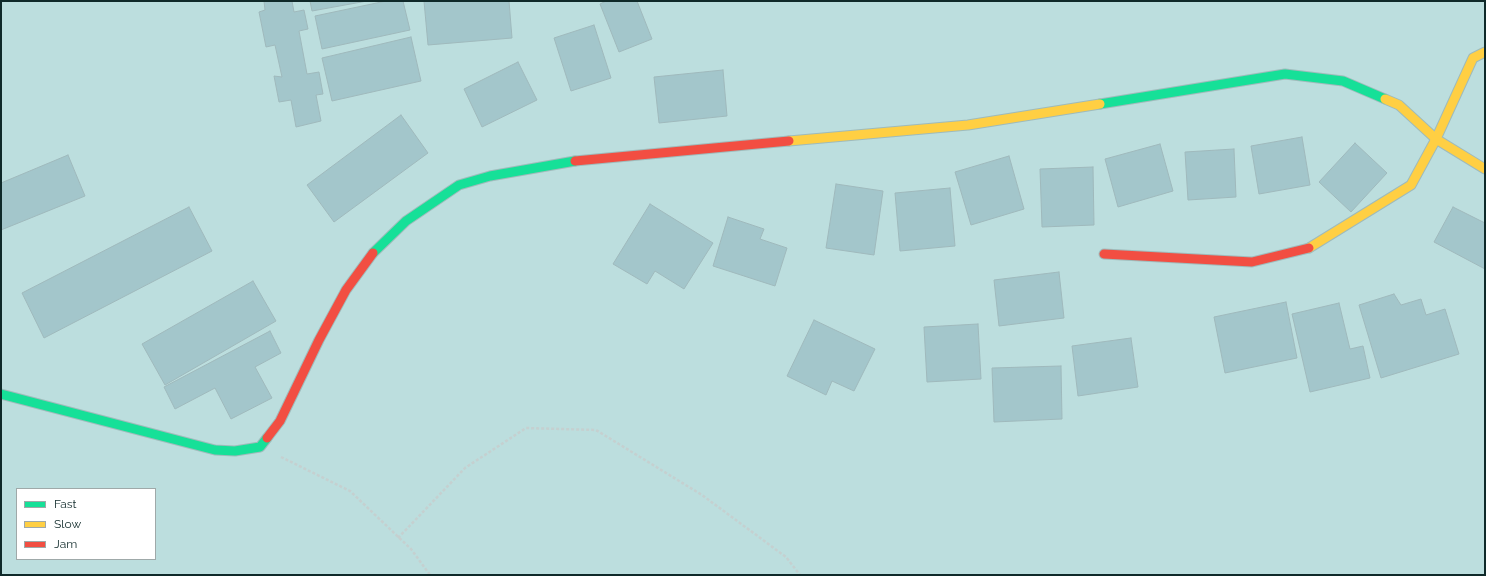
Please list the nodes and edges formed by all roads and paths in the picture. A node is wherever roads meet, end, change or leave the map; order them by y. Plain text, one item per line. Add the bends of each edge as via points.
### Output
1 (1485, 52) edge
2 (1436, 139) junction
3 (1485, 169) edge
4 (1104, 254) dead end
5 (1, 394) edge
6 (260, 446) junction
7 (398, 538) junction
8 (430, 575) edge
9 (800, 575) edge

1 - 2 street via 1473,58
2 - 3 street
2 - 4 street via 1411,185 1308,249 1252,262
2 - 6 street via 1399,105 1343,81 1286,74 968,125 565,162 490,176 459,185 406,221 375,250 346,290 280,421
5 - 6 street via 215,450 235,451
6 - 7 path via 350,491
7 - 8 path via 411,549
7 - 9 path via 465,468 526,428 596,430 702,494 786,557

